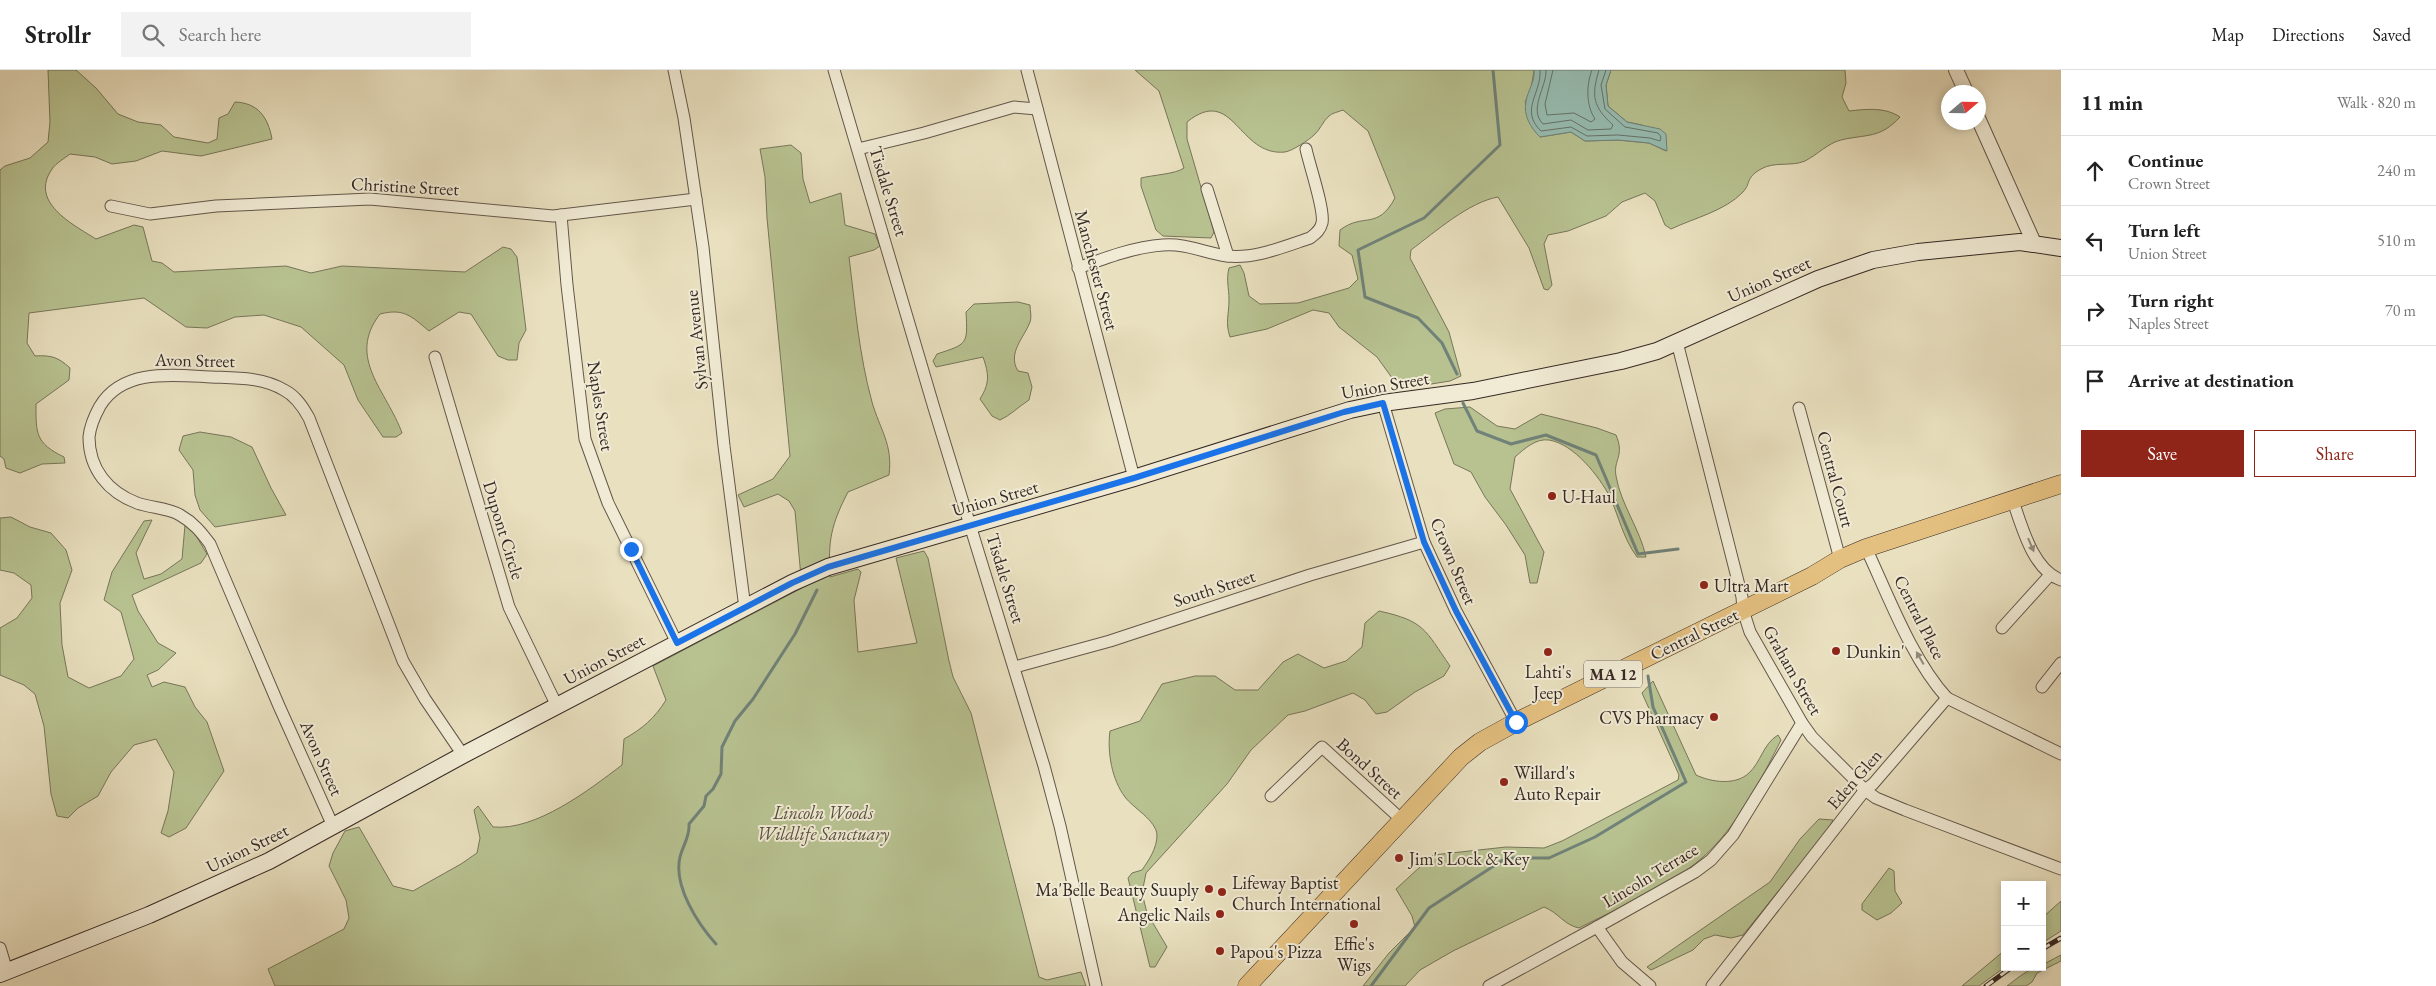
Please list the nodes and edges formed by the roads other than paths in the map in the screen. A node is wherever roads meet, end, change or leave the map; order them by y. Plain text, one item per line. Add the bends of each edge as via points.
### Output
1 (674, 70) edge
2 (834, 70) edge
3 (1027, 70) edge
4 (1956, 70) edge
5 (1963, 85) edge
6 (1037, 109) junction
7 (1983, 130) edge
8 (858, 149) junction
9 (1306, 149) dead end
10 (1207, 189) dead end
11 (696, 199) junction
12 (111, 206) dead end
13 (561, 215) junction
14 (2034, 243) junction
15 (2061, 248) edge
16 (1228, 256) junction
17 (1078, 268) junction
18 (1677, 342) junction
19 (435, 357) dead end
20 (1383, 403) junction
21 (1799, 408) dead end
22 (1134, 478) junction
23 (2061, 484) edge
24 (2013, 500) junction
25 (972, 525) junction
26 (1424, 542) junction
27 (1866, 548) junction
28 (1840, 559) junction
29 (2050, 575) junction
30 (2061, 580) edge
31 (745, 608) junction
32 (1743, 610) junction
33 (2002, 628) dead end
34 (677, 643) junction
35 (2061, 663) edge
36 (1015, 667) junction
37 (2042, 687) dead end
38 (1947, 698) junction
39 (558, 706) junction
40 (1516, 722) junction
41 (1802, 723) junction
42 (463, 754) junction
43 (2061, 754) edge
44 (1865, 790) junction
45 (1271, 796) dead end
46 (1402, 820) junction
47 (333, 826) junction
48 (2061, 869) edge
49 (1598, 927) junction
50 (0, 948) edge
51 (4, 972) edge
52 (1096, 986) edge
53 (1247, 986) edge
54 (1489, 986) edge
55 (1650, 986) edge
56 (1712, 986) edge

1 - 11 street, Sylvan Avenue
2 - 8 street, Tisdale Street
3 - 6 street, Manchester Street
4 - 5 street
6 - 8 street via 1014,107
6 - 17 street, Manchester Street
7 - 14 street
8 - 25 street, Tisdale Street via 933,405
9 - 16 street via 1321,211 1322,223 1317,233 1285,246 1245,256
10 - 16 street
11 - 13 street, Christine Street
11 - 31 street, Sylvan Avenue
12 - 13 street, Christine Street via 150,214 216,206 370,199
13 - 34 street, Naples Street via 585,439 608,503
14 - 15 main road, Union Street
14 - 18 main road, Union Street via 1918,252 1861,263
16 - 17 street via 1186,245 1164,245 1126,252
17 - 22 street, Manchester Street
18 - 20 main road, Union Street via 1597,368 1474,391
18 - 32 street, Graham Street
19 - 39 street, Dupont Circle via 509,607
20 - 22 main road, Union Street via 1316,420
20 - 26 street, Crown Street
21 - 28 street, Central Court
22 - 25 main road, Union Street
23 - 24 main road, Central Street / MA 12
24 - 27 main road, Central Street / MA 12
24 -> 29 street via 2036,558
25 - 31 main road, Union Street via 828,567
25 - 36 street, Tisdale Street
26 - 36 street, South Street via 1310,575 1110,641
26 - 40 street, Crown Street via 1448,595
27 - 28 main road, Central Street / MA 12
38 -> 27 street, Central Place via 1913,646
28 - 32 main road, Central Street / MA 12
29 - 30 street
29 - 33 street
31 - 34 main road, Union Street
32 - 40 main road, Central Street / MA 12
32 - 41 street, Graham Street via 1750,632
34 - 39 main road, Union Street
35 - 37 street
36 - 52 street, Tisdale Street via 1060,824
38 - 43 street
38 - 44 street, Eden Glen
39 - 42 main road, Union Street
40 - 46 main road, Central Street / MA 12 via 1461,757
41 - 44 street, Graham Street
41 - 49 street, Lincoln Terrace via 1733,835 1711,860
42 - 47 main road, Union Street
42 - 47 street, Avon Street via 403,661 309,418 300,404 286,391 254,379 168,374 144,376 124,384 106,396 95,415 89,436 91,458 100,478 136,502 179,514 197,526 210,544
44 - 48 street, Graham Street via 1905,810
44 - 56 street, Eden Glen
45 - 46 street, Bond Street via 1322,747
46 - 53 main road, Central Street / MA 12
47 - 51 main road, Union Street via 229,880
49 - 54 street, Lincoln Terrace
49 - 55 street via 1622,962
50 - 51 street

